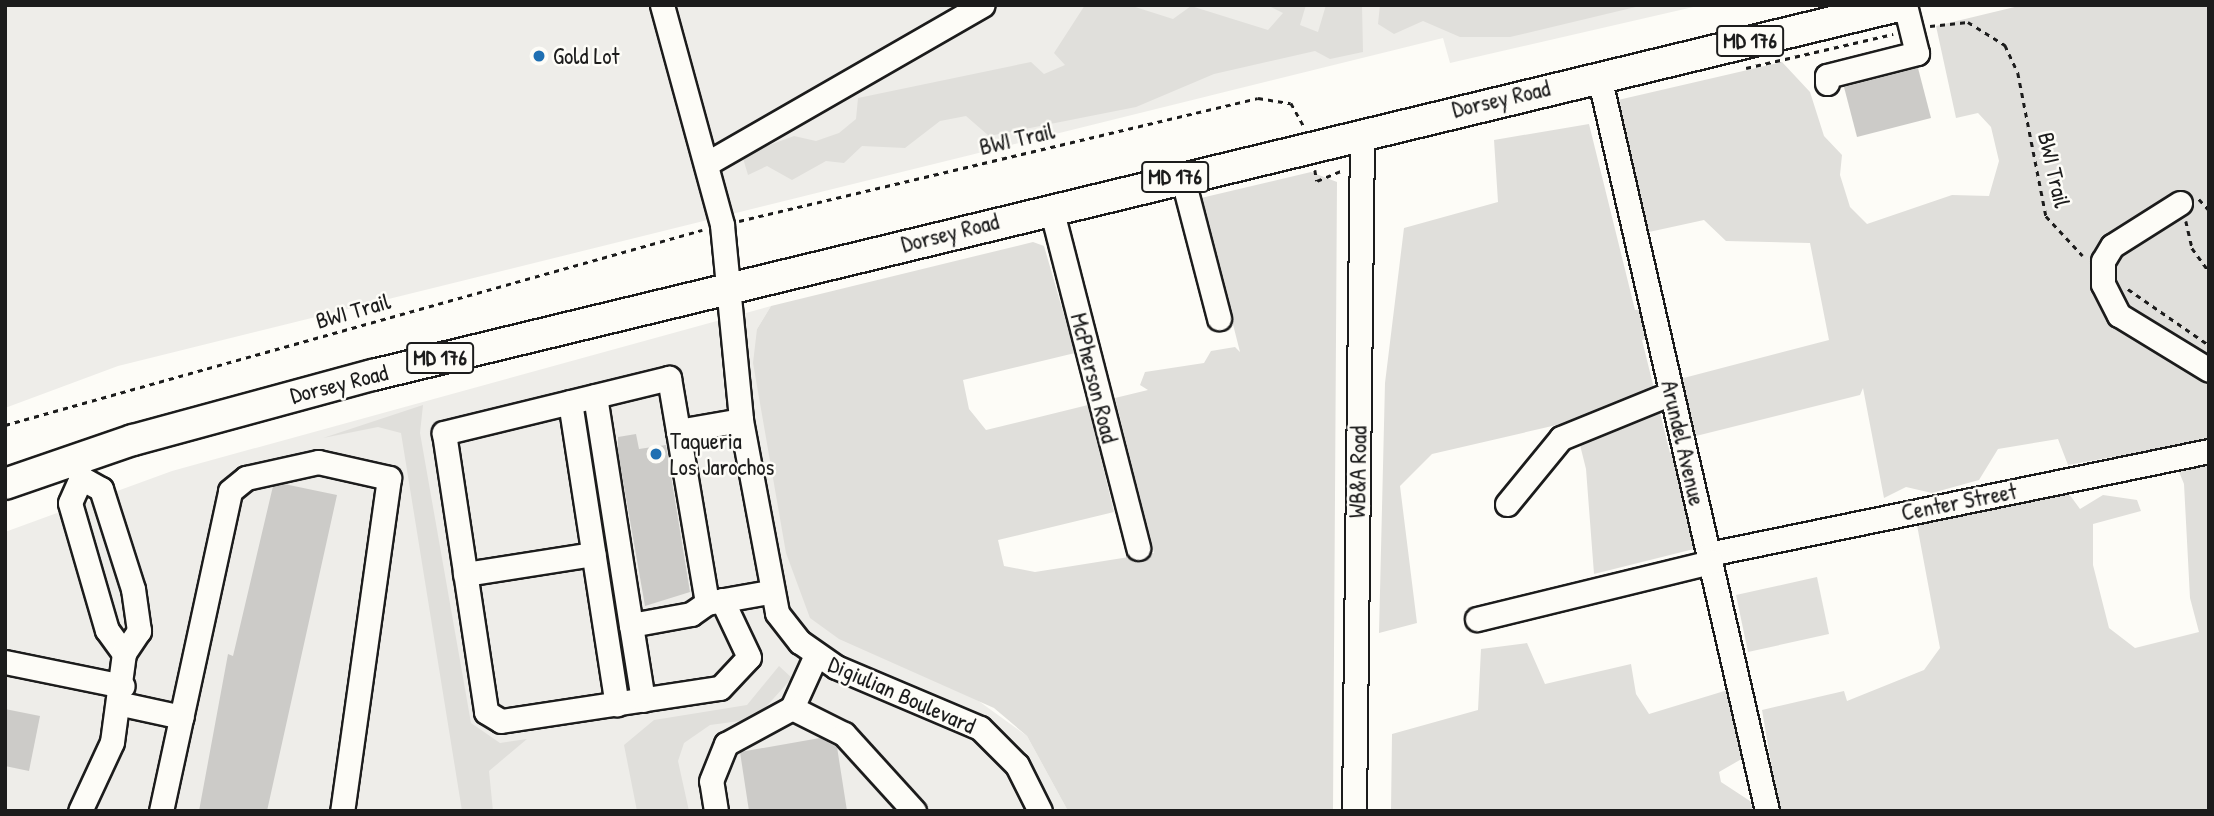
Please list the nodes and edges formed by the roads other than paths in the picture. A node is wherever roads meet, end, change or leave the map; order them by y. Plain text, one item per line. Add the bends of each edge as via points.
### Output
1 (662, 5) edge
2 (982, 5) edge
3 (1904, 5) edge
4 (1599, 76) junction
5 (1827, 83) dead end
6 (1362, 132) junction
7 (706, 164) junction
8 (1182, 176) junction
9 (2188, 205) road end
10 (1051, 208) junction
11 (729, 287) junction
12 (1219, 318) dead end
13 (2209, 370) edge
14 (1671, 393) junction
15 (595, 396) junction
16 (570, 402) junction
17 (741, 421) junction
18 (678, 431) junction
19 (2209, 450) edge
20 (78, 468) junction
21 (5, 484) edge
22 (1507, 504) dead end
23 (1138, 548) dead end
24 (593, 554) junction
25 (1710, 558) junction
26 (465, 574) junction
27 (769, 592) junction
28 (714, 602) junction
29 (1477, 619) dead end
30 (631, 628) junction
31 (606, 636) junction
32 (124, 653) junction
33 (816, 655) junction
34 (5, 662) edge
35 (122, 695) junction
36 (643, 700) junction
37 (617, 704) junction
38 (792, 708) junction
39 (182, 717) junction
40 (80, 811) edge
41 (161, 811) edge
42 (342, 811) edge
43 (716, 811) edge
44 (914, 811) edge
45 (1040, 811) edge
46 (1354, 811) edge
47 (1767, 811) edge

1 - 7 street, Digiulian Boulevard
2 - 7 street
3 - 4 main road, Dorsey Road / MD 176
3 - 5 street via 1917,53 1827,76
4 - 6 main road, Dorsey Road / MD 176
4 - 14 street, Arundel Avenue
6 - 8 main road, Dorsey Road / MD 176
6 - 46 street, WB&A Road
7 - 11 street, Digiulian Boulevard via 722,225
8 - 10 main road, Dorsey Road / MD 176
8 - 12 street
9 - 13 street via 2121,237 2101,270 2119,315
10 - 11 main road, Dorsey Road / MD 176
10 - 23 street, McPherson Road
11 - 17 street, Digiulian Boulevard
11 - 20 main road, Dorsey Road / MD 176 via 315,390
14 - 22 street via 1561,438
14 - 25 street, Arundel Avenue
15 - 16 street
15 - 18 street via 668,378
15 - 30 street
16 - 24 street
16 - 26 street via 444,433
17 - 18 street
17 - 27 street, Digiulian Boulevard
18 - 28 street
19 - 25 street, Center Street via 1937,505
20 - 21 main road, Dorsey Road / MD 176
20 - 32 street via 70,503 107,630
20 - 32 street via 101,489 133,589 139,631
24 - 26 street
24 - 31 street
25 - 29 street, Center Street
25 - 47 street, Arundel Avenue
26 - 37 street via 486,712 501,722
27 - 28 street
27 - 33 street, Digiulian Boulevard via 787,627
28 - 30 street via 691,614
28 - 36 street via 749,657 720,688
30 - 31 street
30 - 36 street
31 - 37 street
32 - 35 street
33 - 38 street
33 - 45 street, Digiulian Boulevard via 980,728 1017,765
34 - 35 street
35 - 39 street
35 - 40 street via 105,761
36 - 37 street
38 - 43 street via 726,744 714,764
38 - 44 street via 844,734
39 - 41 street
39 - 42 street via 234,485 318,462 388,478

